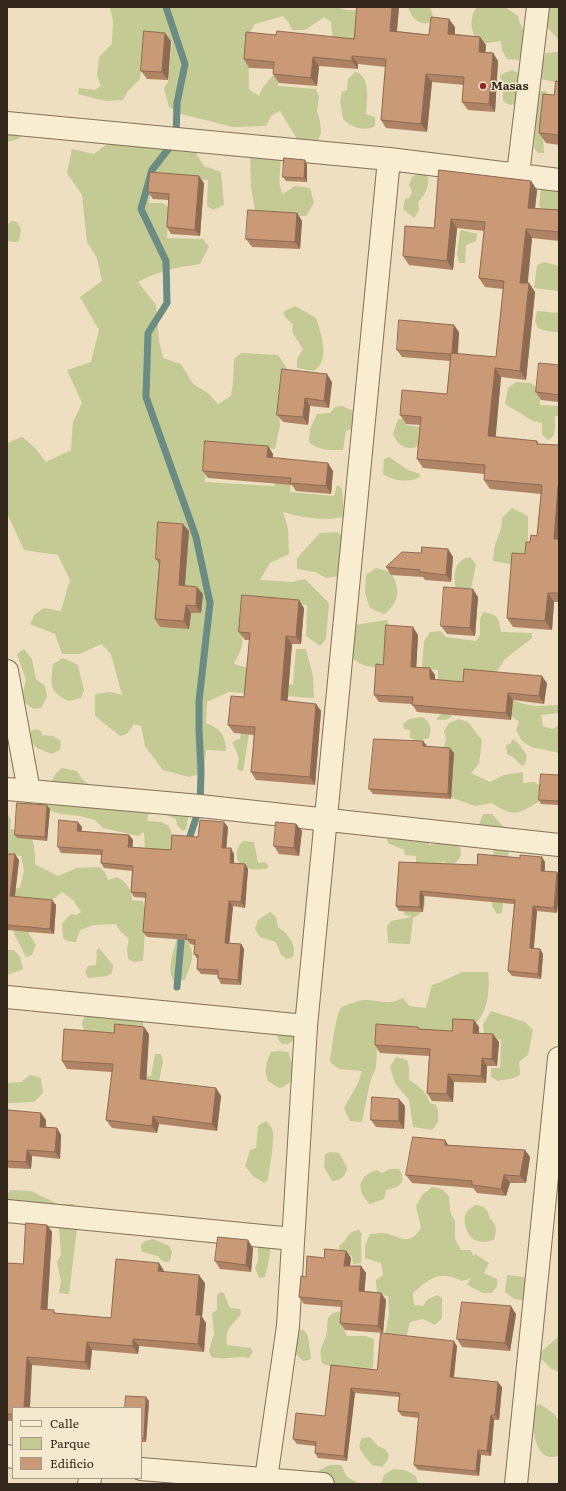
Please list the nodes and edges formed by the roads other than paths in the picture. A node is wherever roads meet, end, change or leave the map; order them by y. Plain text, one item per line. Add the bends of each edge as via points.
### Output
1 (538, 7) edge
2 (7, 123) edge
3 (389, 159) junction
4 (518, 174) junction
5 (559, 180) edge
6 (7, 671) edge
7 (7, 789) edge
8 (29, 791) junction
9 (326, 820) junction
10 (559, 845) edge
11 (7, 997) edge
12 (306, 1026) junction
13 (559, 1058) edge
14 (7, 1211) edge
15 (293, 1239) junction
16 (142, 1469) edge
17 (266, 1479) junction
18 (323, 1484) edge
19 (516, 1484) edge

1 - 4 street
2 - 3 street
3 - 4 street
3 - 9 street
4 - 5 street
6 - 8 street
7 - 8 street
8 - 9 street
9 - 10 street
9 - 12 street
11 - 12 street
12 - 15 street
13 - 19 street
14 - 15 street
15 - 17 street via 288,1326
16 - 17 street
17 - 18 street

